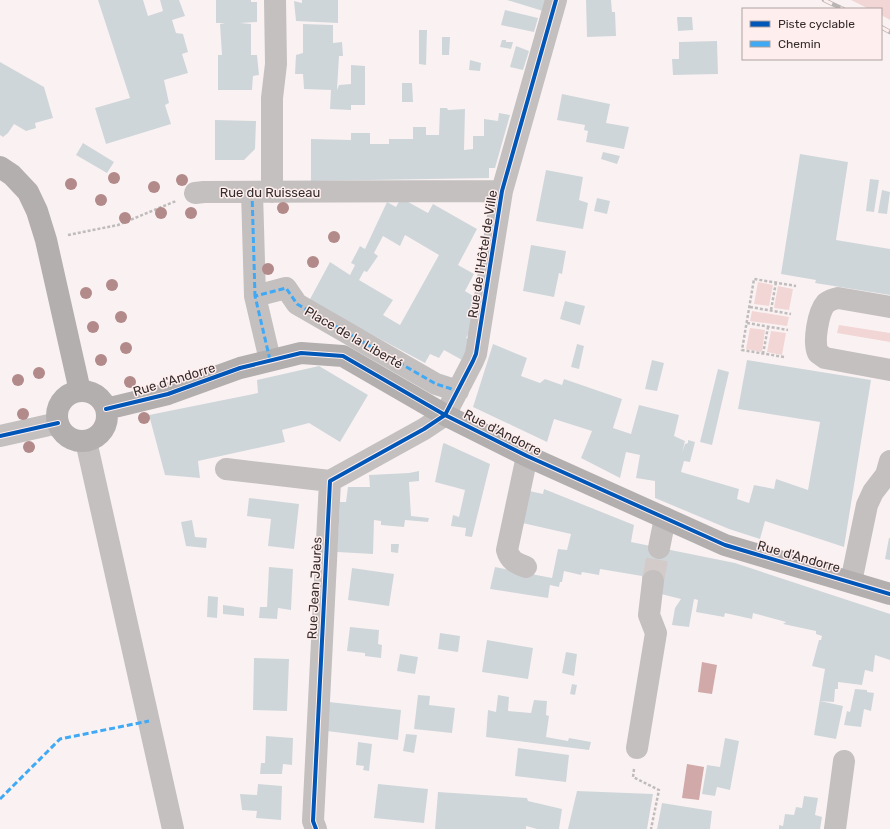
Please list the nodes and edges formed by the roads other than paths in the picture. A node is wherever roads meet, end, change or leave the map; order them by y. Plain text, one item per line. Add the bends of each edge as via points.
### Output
1 (275, 0) edge
2 (556, 0) edge
3 (0, 167) edge
4 (502, 191) junction
5 (262, 192) junction
6 (195, 193) road end
7 (255, 296) junction
8 (890, 307) edge
9 (270, 360) junction
10 (890, 370) edge
11 (80, 391) junction
12 (458, 391) junction
13 (106, 409) junction
14 (445, 414) junction
15 (58, 423) junction
16 (0, 436) edge
17 (86, 441) junction
18 (527, 456) junction
19 (890, 461) edge
20 (226, 470) dead end
21 (330, 481) junction
22 (665, 518) junction
23 (660, 548) tunnel mouth
24 (526, 567) dead end
25 (653, 581) tunnel mouth
26 (851, 582) junction
27 (890, 594) edge
28 (637, 748) road end
29 (844, 761) dead end
30 (173, 829) edge
31 (316, 829) edge
32 (835, 829) edge

1 - 5 street via 276,64
2 - 4 street, Rue de l'Hôtel de Ville
3 - 11 main road via 12,175 28,192 37,211 46,240
4 - 5 street, Rue du Ruisseau
4 - 12 street, Rue de l'Hôtel de Ville via 476,354
5 - 6 street, Rue du Ruisseau
5 - 7 street
7 - 9 street
7 - 12 street, Place de la Liberté via 286,288 297,304 436,384
8 - 10 street via 831,299 820,314 815,344 818,353 825,358
9 - 13 main road, Rue d'Andorre via 168,394
9 - 14 main road, Rue d'Andorre via 301,352 342,356
11 - 13 main road via 87,391 99,397
11 - 15 main road via 66,396 61,402
12 - 14 street, Rue de l'Hôtel de Ville
13 - 17 main road via 103,430 99,435
14 - 18 main road, Rue d'Andorre
14 - 21 street via 424,429
15 - 16 street
15 - 17 main road via 61,430 72,439
17 - 30 street
18 - 22 main road, Rue d'Andorre
18 - 24 street via 507,550 510,558
19 - 26 street via 886,475 867,505
20 - 21 street
21 - 31 street, Rue Jean Jaurès via 313,821
22 - 23 street
22 - 26 main road, Rue d'Andorre via 725,545
25 - 28 street via 649,615 656,633
26 - 27 main road, Rue d'Andorre
29 - 32 street

